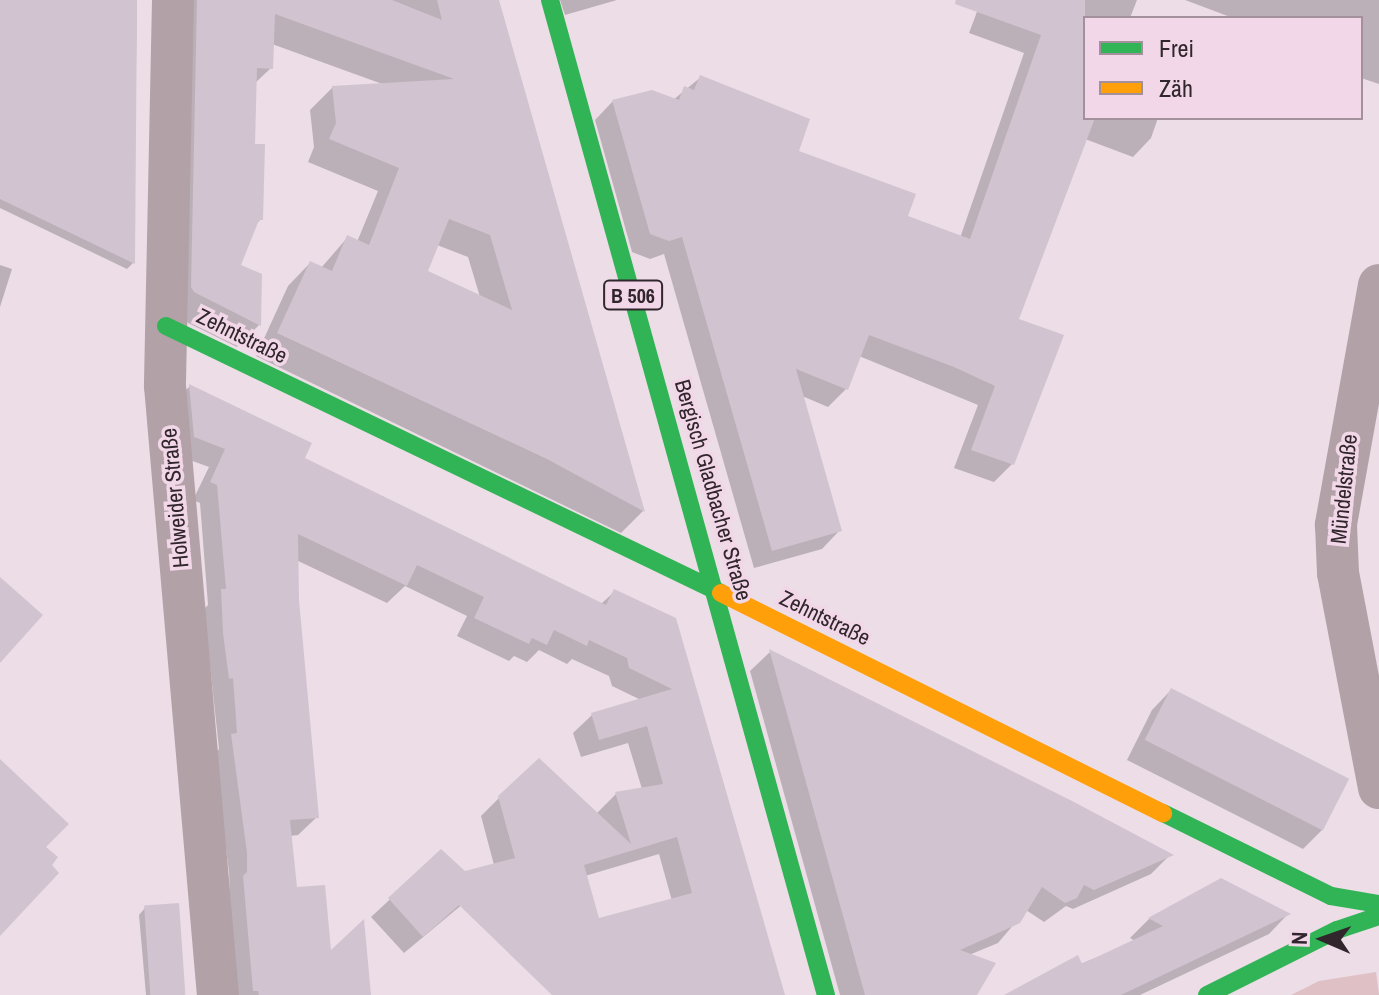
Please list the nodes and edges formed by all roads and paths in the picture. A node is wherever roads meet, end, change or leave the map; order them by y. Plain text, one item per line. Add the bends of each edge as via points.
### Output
1 (173, 0) edge
2 (550, 0) edge
3 (1379, 285) edge
4 (166, 326) junction
5 (717, 591) junction
6 (1379, 788) edge
7 (1379, 904) edge
8 (1379, 916) edge
9 (218, 995) edge
10 (826, 995) edge
11 (1207, 995) edge

1 - 4 street, Holweider Straße
2 - 5 street, Bergisch Gladbacher Straße / B 506
3 - 6 street, Mündelstraße via 1336,525 1338,573
4 - 5 street, Zehntstraße
4 - 9 street, Holweider Straße via 165,386
5 - 7 street, Zehntstraße via 1331,896
5 - 10 street, Bergisch Gladbacher Straße / B 506
8 - 11 street via 1337,930

